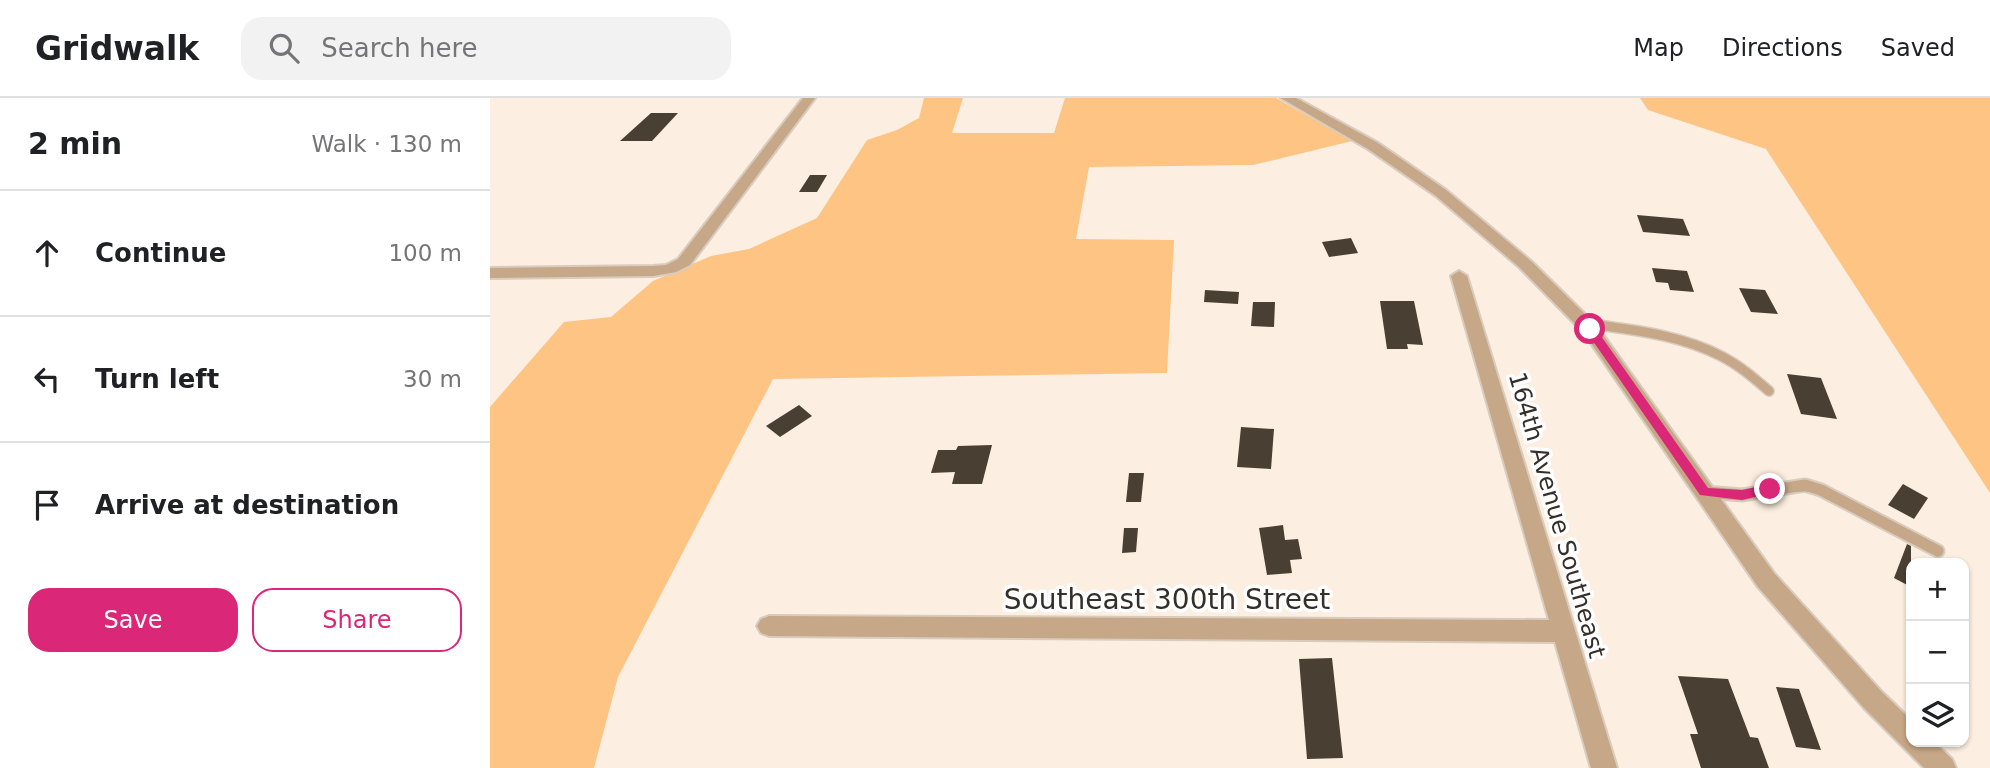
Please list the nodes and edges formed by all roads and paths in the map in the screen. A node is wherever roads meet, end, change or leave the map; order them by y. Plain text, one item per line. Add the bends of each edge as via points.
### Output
1 (809, 98) edge
2 (1287, 98) edge
3 (490, 273) edge
4 (1459, 276) dead end
5 (1584, 323) junction
6 (1769, 391) dead end
7 (1705, 492) junction
8 (1938, 551) dead end
9 (769, 626) dead end
10 (1564, 631) junction
11 (1906, 732) edge
12 (1921, 747) edge
13 (1604, 768) edge
14 (1943, 768) edge

1 - 3 street via 684,262 653,271
2 - 5 street via 1373,146 1441,193 1525,264
4 - 10 street, 164th Avenue Southeast
5 - 6 lane via 1705,348 1739,366
5 - 7 street
7 - 8 lane via 1742,495 1805,485
7 - 11 street via 1766,580
9 - 10 street, Southeast 300th Street
10 - 13 street, 164th Avenue Southeast
12 - 14 street

